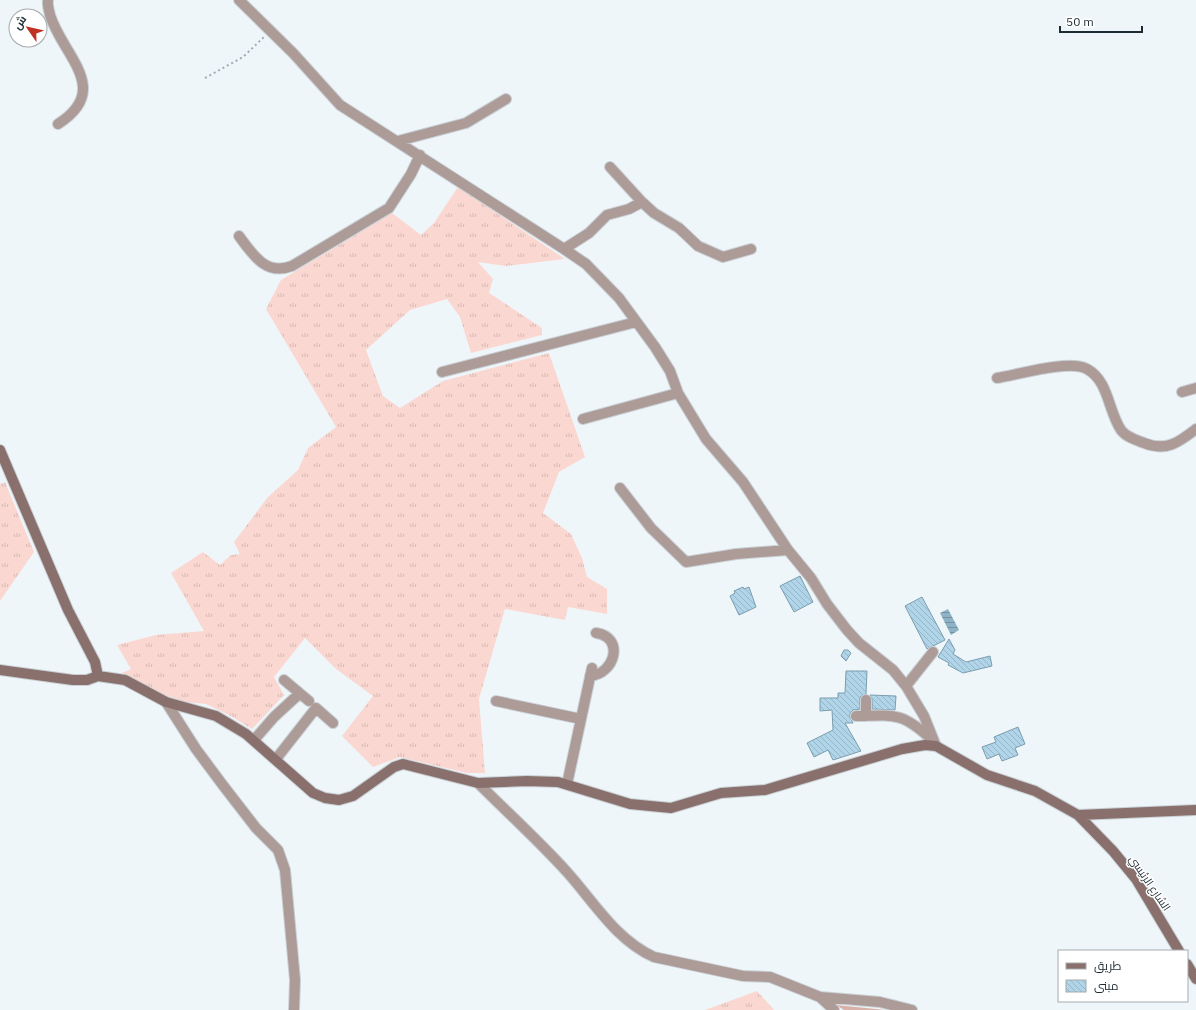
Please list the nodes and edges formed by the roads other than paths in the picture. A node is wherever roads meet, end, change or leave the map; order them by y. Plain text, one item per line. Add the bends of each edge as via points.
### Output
1 (48, 0) edge
2 (239, 0) edge
3 (506, 98) dead end
4 (58, 124) dead end
5 (398, 141) junction
6 (420, 155) junction
7 (610, 167) dead end
8 (642, 202) junction
9 (239, 236) dead end
10 (564, 249) junction
11 (751, 249) dead end
12 (636, 322) junction
13 (442, 372) dead end
14 (997, 378) dead end
15 (1196, 388) edge
16 (1182, 392) dead end
17 (678, 393) junction
18 (583, 419) dead end
19 (1196, 429) edge
20 (0, 450) edge
21 (620, 488) dead end
22 (788, 550) junction
23 (596, 633) dead end
24 (933, 652) dead end
25 (0, 670) edge
26 (98, 676) junction
27 (284, 680) dead end
28 (906, 686) junction
29 (299, 694) junction
30 (496, 700) dead end
31 (866, 700) dead end
32 (309, 701) dead end
33 (166, 702) junction
34 (581, 719) junction
35 (333, 723) dead end
36 (254, 740) junction
37 (934, 743) junction
38 (276, 760) junction
39 (478, 783) junction
40 (567, 784) junction
41 (1196, 810) edge
42 (1078, 815) junction
43 (1178, 950) edge
44 (1188, 966) edge
45 (1196, 979) edge
46 (820, 998) junction
47 (294, 1010) edge
48 (834, 1010) edge
49 (912, 1010) edge

1 - 4 street via 53,25 71,52 82,77 83,92 80,102 70,116
2 - 5 street via 340,105
3 - 5 street via 466,124
5 - 6 street
6 - 9 street via 389,208 292,266 277,269 261,263
6 - 10 street
7 - 8 street
8 - 10 street via 629,209 607,215 589,232
8 - 11 street via 654,213 679,228 698,246 723,257
10 - 12 street via 586,264 600,278 619,298
12 - 13 street
12 - 17 street via 670,371
14 - 19 street via 1070,365 1087,369 1097,378 1121,430 1130,438 1148,445 1175,445
15 - 16 street
17 - 18 street
17 - 22 street via 706,439 743,482
20 - 26 street via 68,610 95,662
21 - 22 street via 651,528 686,562
22 - 28 street via 859,644 893,670
23 - 34 street via 610,639 614,650 608,668 600,674 591,672
24 - 28 street
25 - 26 street via 73,680 87,680
26 - 33 street via 125,680
27 - 29 street
28 - 37 street via 924,716
29 - 32 street
29 - 36 street
30 - 34 street
31 - 37 street via 861,716 896,715 908,721
33 - 36 street via 216,716
33 - 47 street via 222,784 282,857 295,980
34 - 40 street
35 - 38 street via 316,708
36 - 38 street
37 - 40 street via 902,749 765,790 721,793 671,808 630,804
37 - 42 street via 987,775 1035,791
38 - 39 street via 313,793 339,800 352,796 394,767 403,764
39 - 40 street via 527,781
39 - 46 street via 567,872 608,921 645,953 722,972 770,977
41 - 42 street
42 - 43 street, الشارع الرئيسي via 1136,879
44 - 45 street
46 - 48 street
46 - 49 street via 880,1002

